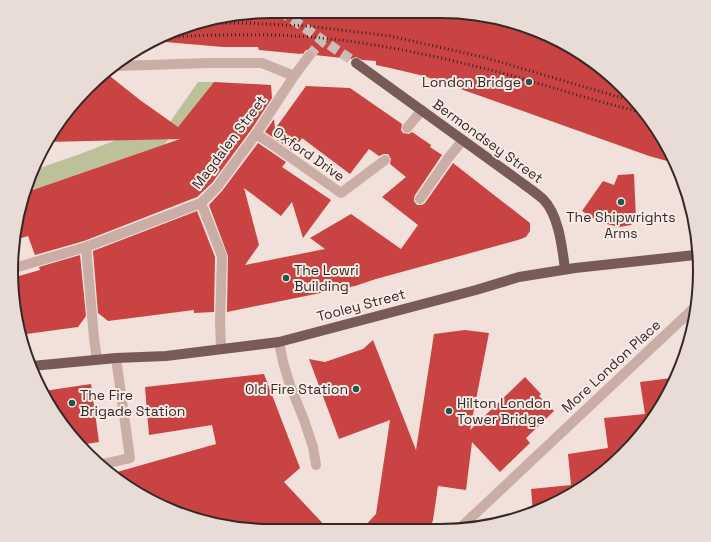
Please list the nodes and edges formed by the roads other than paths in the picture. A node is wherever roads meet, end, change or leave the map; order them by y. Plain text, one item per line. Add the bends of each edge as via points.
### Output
1 (309, 56) tunnel mouth
2 (356, 63) tunnel mouth
3 (123, 66) edge
4 (294, 76) junction
5 (422, 110) junction
6 (407, 128) dead end
7 (256, 134) junction
8 (463, 140) junction
9 (385, 160) dead end
10 (420, 199) dead end
11 (201, 203) junction
12 (86, 247) junction
13 (692, 255) edge
14 (18, 267) edge
15 (566, 269) junction
16 (689, 312) edge
17 (279, 342) junction
18 (221, 349) junction
19 (116, 358) junction
20 (97, 360) junction
21 (36, 366) edge
22 (107, 463) edge
23 (316, 465) dead end
24 (466, 522) edge

1 - 4 street, Magdalen Street
2 - 5 main road, Bermondsey Street
3 - 4 street via 262,64
4 - 7 street, Magdalen Street
5 - 6 street
5 - 8 main road, Bermondsey Street
7 - 9 street, Oxford Drive via 341,193
7 - 11 street, Magdalen Street via 217,187
8 - 10 street
8 - 15 main road, Bermondsey Street via 518,180 543,200 551,210 559,232
11 - 12 street, Magdalen Street
11 - 18 street via 222,256
12 - 14 street, Magdalen Street
12 - 20 street
13 - 15 main road, Tooley Street
15 - 17 main road, Tooley Street via 519,277
16 - 24 street, More London Place
17 - 18 main road, Tooley Street
17 - 23 street via 290,385 313,447
18 - 19 main road, Tooley Street via 166,356
19 - 20 main road, Tooley Street
19 - 22 street via 130,458
20 - 21 main road, Tooley Street

